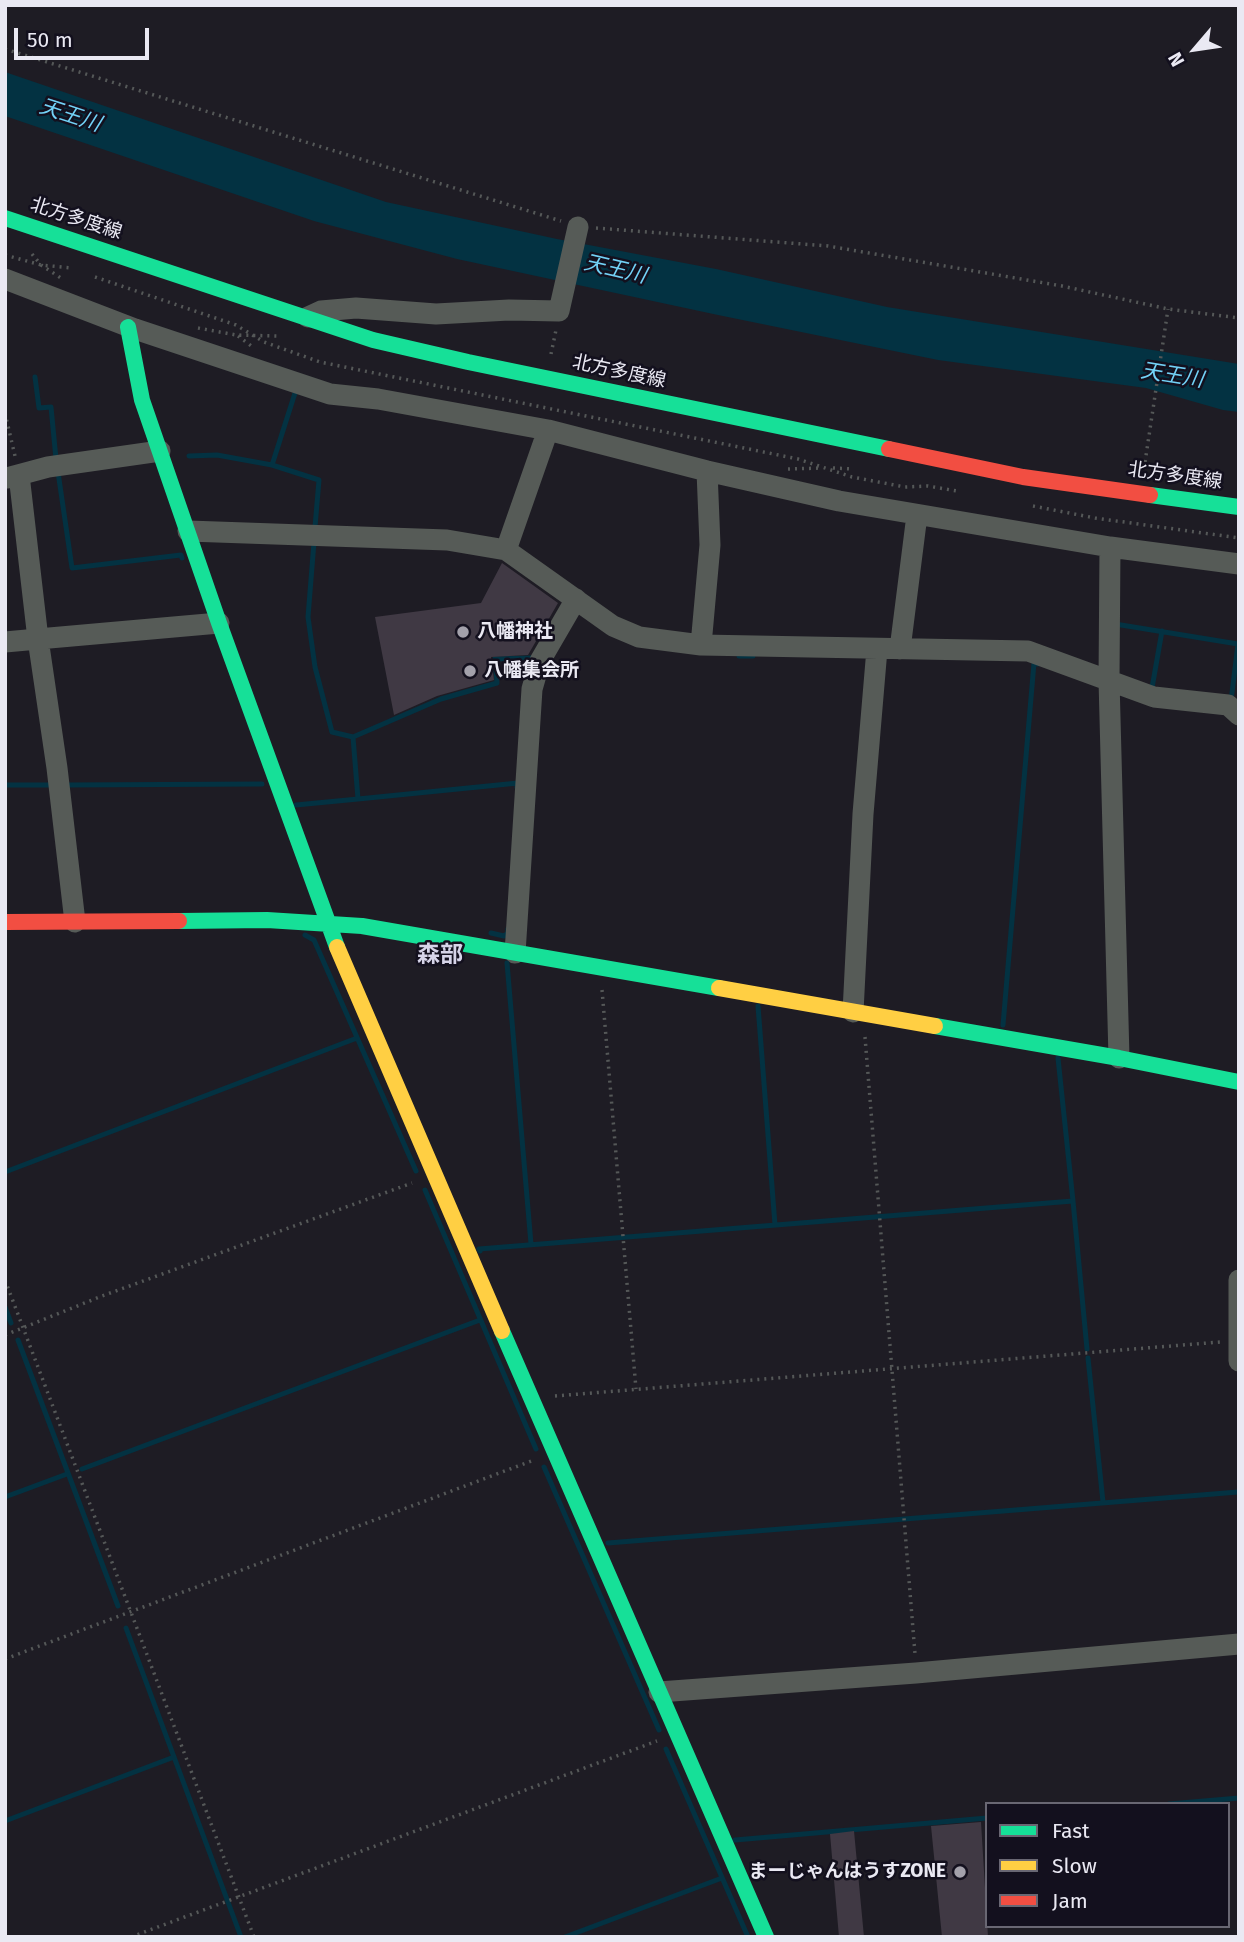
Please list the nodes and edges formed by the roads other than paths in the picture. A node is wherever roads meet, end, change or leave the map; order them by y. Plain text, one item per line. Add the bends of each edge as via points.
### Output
1 (5, 218) edge
2 (578, 226) road end
3 (5, 279) edge
4 (308, 317) junction
5 (128, 327) junction
6 (548, 430) junction
7 (160, 451) junction
8 (706, 471) junction
9 (12, 477) edge
10 (1239, 506) edge
11 (917, 515) junction
12 (188, 531) junction
13 (1110, 547) junction
14 (506, 550) junction
15 (1239, 564) edge
16 (576, 599) junction
17 (219, 623) junction
18 (38, 639) junction
19 (5, 642) edge
20 (701, 645) junction
21 (877, 649) junction
22 (900, 649) junction
23 (1110, 680) junction
24 (1239, 715) edge
25 (5, 922) edge
26 (75, 922) junction
27 (326, 922) junction
28 (515, 953) junction
29 (858, 1013) junction
30 (1119, 1058) junction
31 (1239, 1082) edge
32 (1239, 1280) edge
33 (1238, 1350) edge
34 (1239, 1644) edge
35 (659, 1692) junction
36 (766, 1937) edge

1 - 4 street, 北方多度線
2 - 4 street via 562,301 509,310 436,314 356,308 321,311
3 - 5 street
4 - 10 street, 北方多度線 via 373,340 546,379 1023,477
5 - 6 street via 330,394
5 - 7 street via 142,400
6 - 8 street
6 - 14 street
7 - 9 street via 48,467
7 - 12 street
8 - 11 street
8 - 20 street via 710,545
9 - 18 street
11 - 13 street
11 - 22 street
12 - 14 street via 447,540
12 - 17 street
13 - 15 street
13 - 23 street
14 - 16 street
16 - 20 street via 613,626 639,637
16 - 28 street via 540,661 532,689
17 - 18 street
17 - 27 street
18 - 19 street
18 - 26 street
20 - 21 street
21 - 22 street
21 - 29 street via 863,814
22 - 23 street via 1028,651
23 - 24 street via 1154,697 1228,705
23 - 30 street
25 - 26 street
26 - 27 street
27 - 28 street
27 - 35 street
28 - 29 street
29 - 30 street
30 - 31 street
32 - 33 street
34 - 35 street
35 - 36 street

